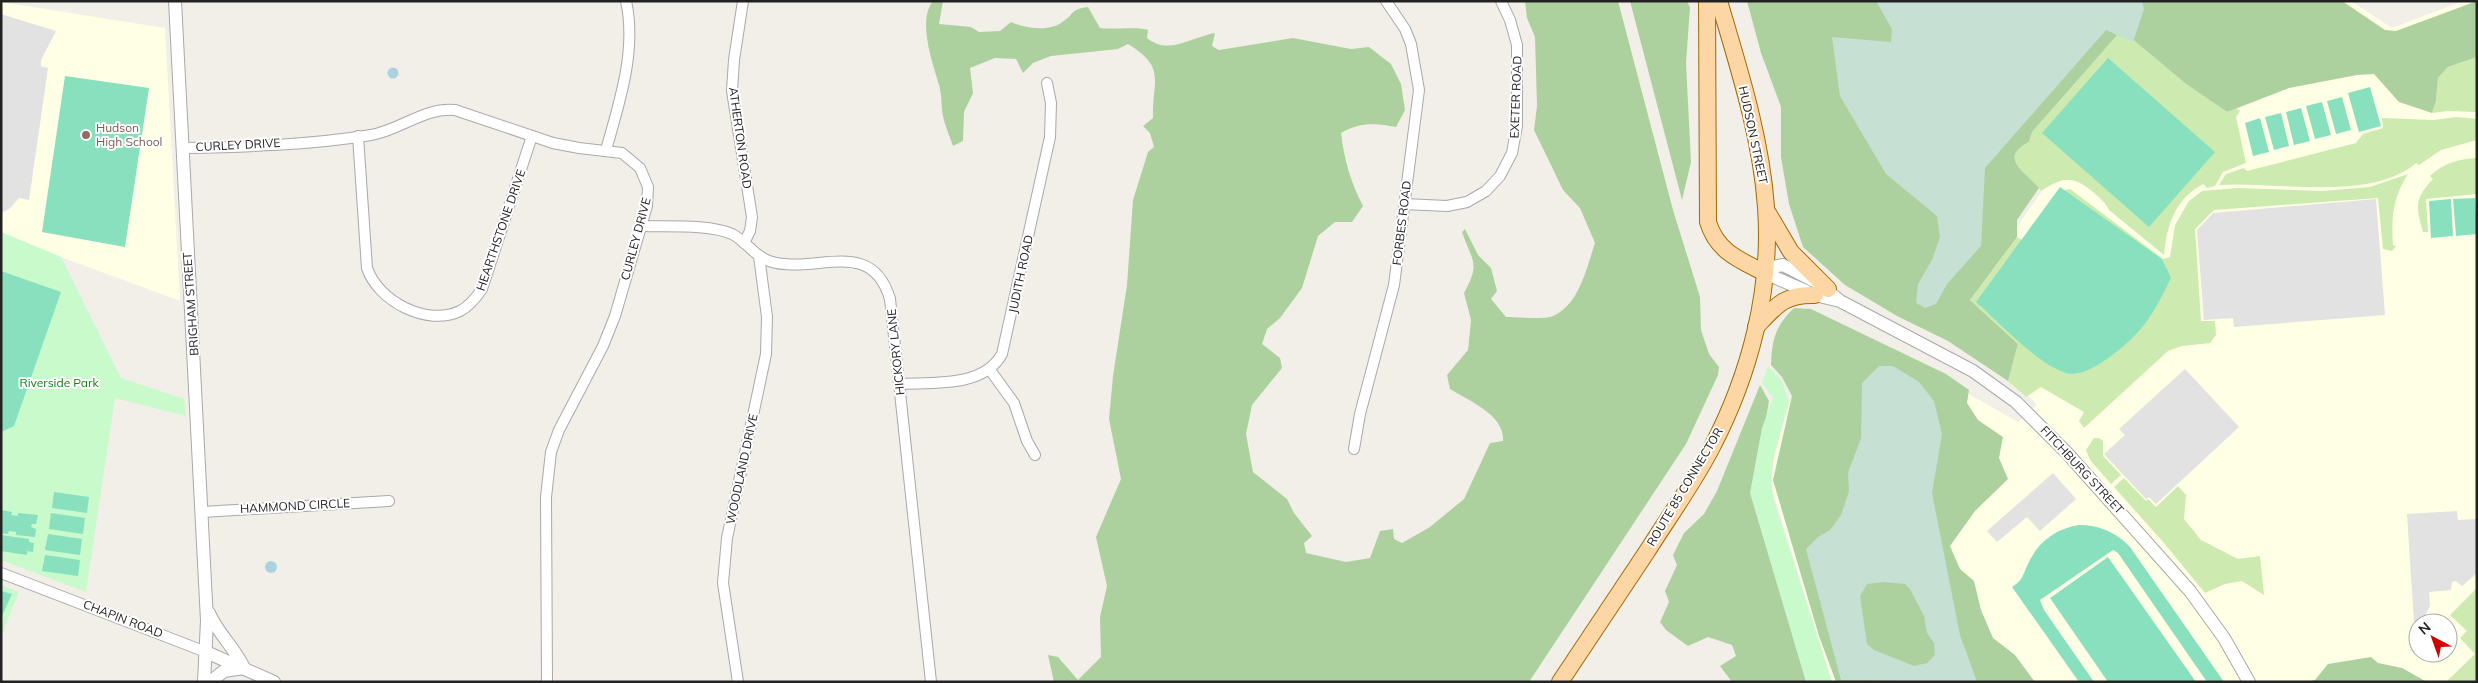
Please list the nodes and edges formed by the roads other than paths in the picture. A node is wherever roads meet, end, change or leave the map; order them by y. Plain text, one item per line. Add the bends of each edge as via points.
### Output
1 (175, 1) edge
2 (626, 1) edge
3 (743, 1) edge
4 (1386, 1) edge
5 (1501, 1) edge
6 (1707, 1) edge
7 (1719, 1) edge
8 (1048, 82) dead end
9 (358, 136) junction
10 (532, 136) junction
11 (183, 148) junction
12 (606, 150) junction
13 (1404, 204) junction
14 (1766, 208) junction
15 (642, 226) junction
16 (744, 243) junction
17 (759, 256) junction
18 (1765, 272) junction
19 (1821, 292) junction
20 (1756, 327) junction
21 (990, 370) junction
22 (899, 384) junction
23 (1354, 449) dead end
24 (1035, 455) dead end
25 (389, 501) dead end
26 (202, 512) junction
27 (1, 573) edge
28 (207, 606) junction
29 (206, 652) junction
30 (244, 668) junction
31 (204, 682) edge
32 (210, 682) edge
33 (274, 682) edge
34 (547, 682) edge
35 (738, 682) edge
36 (931, 682) edge
37 (1560, 682) edge
38 (2249, 682) edge

1 - 11 street, BRIGHAM STREET
2 - 12 street via 629,17 625,78
3 - 16 street, ATHERTON ROAD via 732,81 734,113 752,217
4 - 13 street, FORBES ROAD via 1411,44 1419,90
5 - 13 street, EXETER ROAD via 1517,45 1517,126 1512,153 1500,176 1486,191 1467,202 1447,206
6 - 18 main road via 1708,222 1717,242 1728,253
7 - 14 main road, HUDSON STREET via 1753,123
8 - 21 street, JUDITH ROAD via 1050,137 1006,342 997,363
9 - 10 street, CURLEY DRIVE via 396,128 434,110 445,109
9 - 10 street, HEARTHSTONE DRIVE via 367,268 371,280 390,299 418,312 446,315 461,311 482,289
9 - 11 street, CURLEY DRIVE
10 - 12 street, CURLEY DRIVE via 579,148
11 - 26 street, BRIGHAM STREET
12 - 15 street, CURLEY DRIVE via 629,157 644,173 648,196
13 - 23 street, FORBES ROAD via 1394,285
14 - 18 main road, HUDSON STREET
14 - 19 main road via 1791,252
15 - 16 street, HICKORY LANE via 713,230 729,233
15 - 34 street, CURLEY DRIVE via 609,332 551,452 546,497
16 - 17 street, HICKORY LANE
17 - 22 street, HICKORY LANE via 788,264 851,261 866,265 878,274 890,299
17 - 35 street, WOODLAND DRIVE via 767,318 766,354 723,568
18 - 19 street
18 - 20 main road, ROUTE 85 CONNECTOR
19 - 20 main road via 1783,300
19 - 38 street, FITCHBURG STREET via 1973,371 2029,414 2190,591 2224,638
20 - 37 main road, ROUTE 85 CONNECTOR via 1734,399 1711,449
21 - 22 street via 965,379
21 - 24 street via 1014,403
22 - 36 street, HICKORY LANE
25 - 26 street, HAMMOND CIRCLE
26 - 28 street, BRIGHAM STREET
27 - 29 street, CHAPIN ROAD
28 - 29 street, BRIGHAM STREET
28 - 30 street, BRIGHAM STREET via 216,628
29 - 30 street, CHAPIN ROAD
29 - 31 street, BRIGHAM STREET
30 - 32 street via 224,671
30 - 33 street, CHAPIN ROAD

